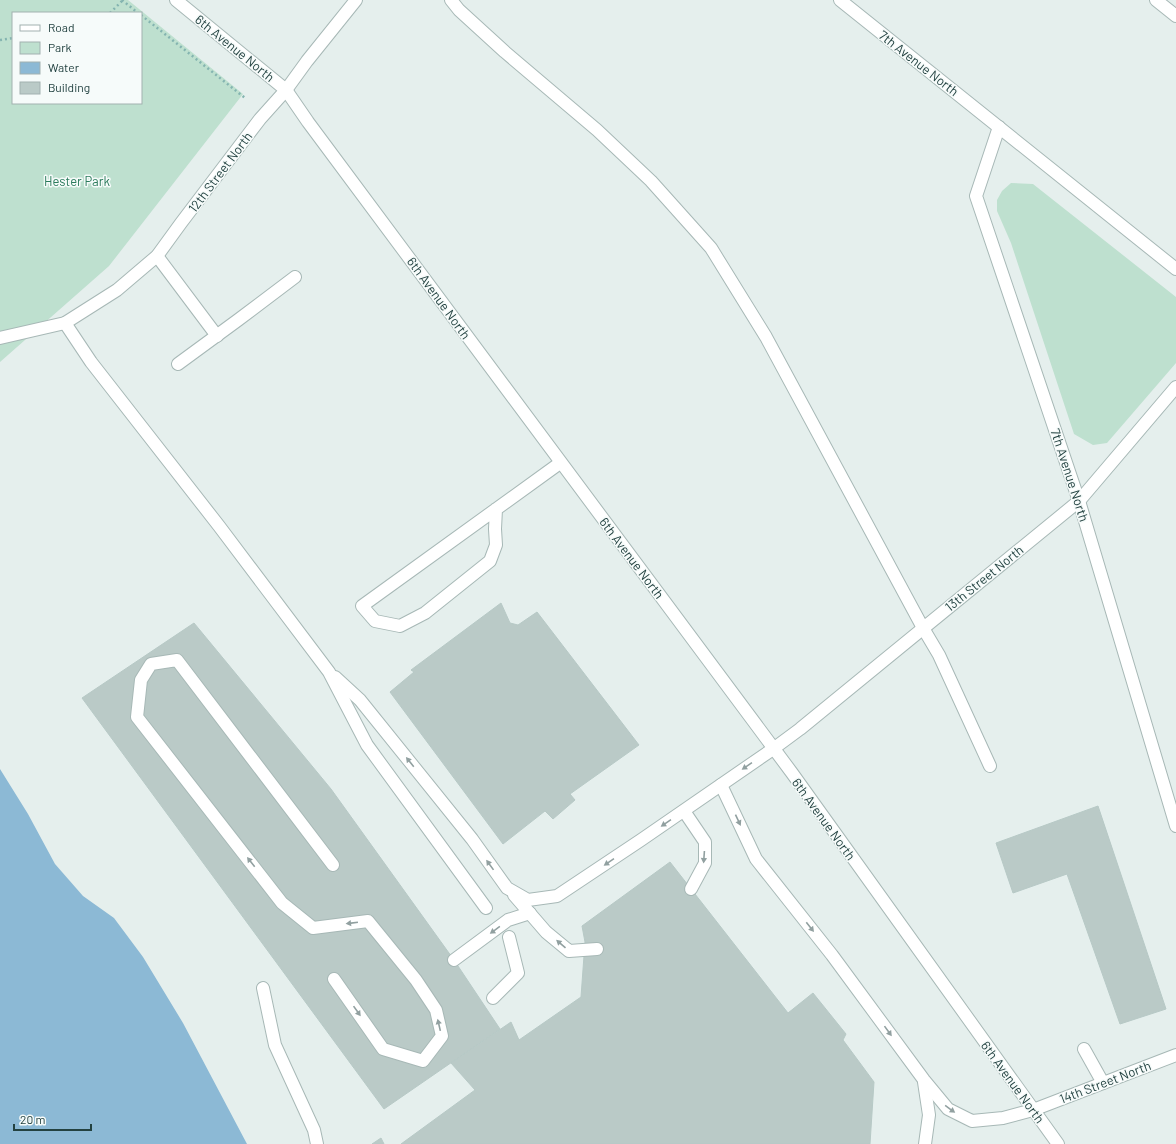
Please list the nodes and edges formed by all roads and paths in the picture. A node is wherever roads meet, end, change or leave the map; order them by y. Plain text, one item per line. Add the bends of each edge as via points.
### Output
1 (122, 0) edge
2 (176, 0) edge
3 (356, 0) edge
4 (451, 0) edge
5 (840, 0) edge
6 (1156, 0) edge
7 (111, 12) edge
8 (137, 12) edge
9 (142, 16) edge
10 (1176, 16) edge
11 (12, 38) edge
12 (0, 40) edge
13 (286, 90) junction
14 (245, 98) dead end
15 (999, 127) junction
16 (157, 256) junction
17 (1176, 269) edge
18 (295, 277) dead end
19 (65, 323) junction
20 (217, 336) junction
21 (0, 338) edge
22 (178, 364) dead end
23 (1176, 387) edge
24 (560, 463) junction
25 (1079, 501) junction
26 (496, 509) junction
27 (923, 628) junction
28 (329, 672) junction
29 (773, 749) junction
30 (990, 766) dead end
31 (721, 785) junction
32 (684, 811) junction
33 (1176, 826) edge
34 (333, 865) dead end
35 (507, 888) junction
36 (691, 889) dead end
37 (486, 908) dead end
38 (530, 914) junction
39 (510, 937) dead end
40 (597, 949) dead end
41 (454, 960) dead end
42 (334, 979) dead end
43 (263, 988) dead end
44 (493, 998) dead end
45 (1084, 1049) dead end
46 (1176, 1055) edge
47 (924, 1080) junction
48 (1102, 1083) junction
49 (1033, 1110) junction
50 (317, 1144) edge
51 (925, 1144) edge
52 (1058, 1144) edge

1 - 7 path
1 - 8 path
2 - 13 street, 6th Avenue North
3 - 13 street, 12th Street North
4 - 27 street via 482,31 597,130 651,181 710,248 766,337
5 - 15 street, 7th Avenue North
6 - 10 street
9 - 14 path
11 - 12 path
13 - 16 street, 12th Street North via 260,119
13 - 24 street, 6th Avenue North
15 - 17 street, 7th Avenue North
15 - 25 street, 7th Avenue North via 976,196
16 - 19 street, 12th Street North via 117,290
16 - 20 street
18 - 20 street
19 - 21 street, 12th Street North
19 - 28 street via 91,362
20 - 22 street
23 - 25 street, 13th Street North
24 - 26 street
24 - 29 street, 6th Avenue North
25 - 27 street, 13th Street North
25 - 33 street, 7th Avenue North
26 - 26 street via 362,606 375,621 400,626 425,613 490,561 496,545
27 - 29 street, 13th Street North
27 - 30 street via 939,655
35 -> 28 street via 472,839 360,700
28 - 37 street via 367,745
29 -> 31 street, 13th Street North
29 - 49 street, 6th Avenue North
31 - 32 street, 13th Street North
31 -> 47 street, 14th Street North via 756,859 832,955
32 -> 35 street, 13th Street North via 557,896 528,900
32 -> 36 street via 705,842 705,863
42 -> 34 street via 383,1049 423,1061 442,1036 436,1010 416,980 368,921 313,928 282,903 137,717 141,680 151,664 177,660
35 - 38 street
40 -> 38 street via 569,951 546,932
38 -> 41 street via 508,920
39 - 44 street via 518,973
43 - 50 street via 275,1045 314,1130
45 - 48 street
46 - 48 street, 14th Street North
47 -> 49 street, 14th Street North via 948,1109 972,1121 1003,1118
47 - 51 street via 929,1115
48 - 49 street, 14th Street North
49 - 52 street, 6th Avenue North

